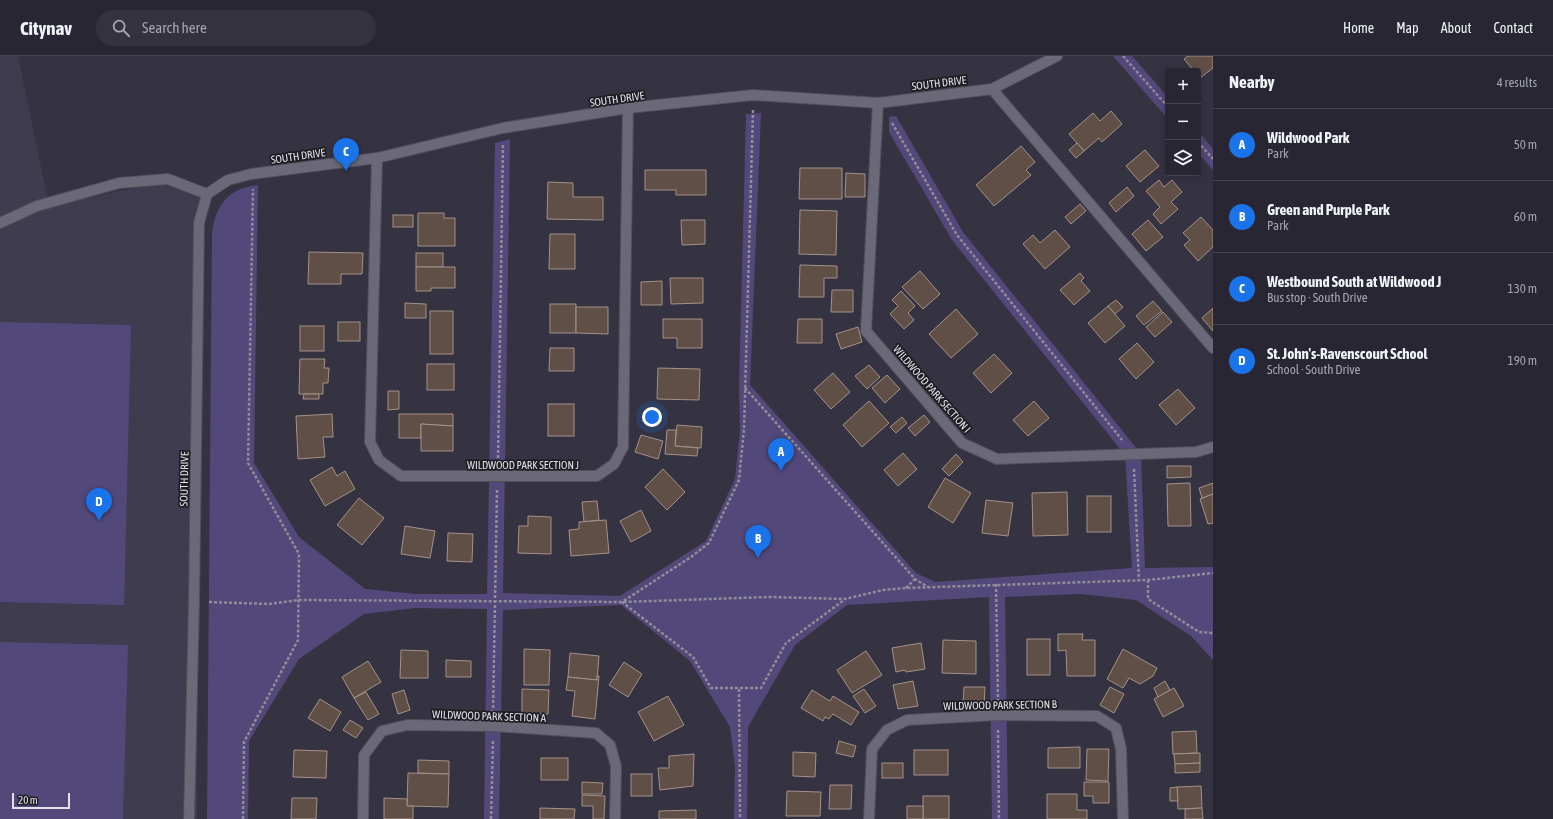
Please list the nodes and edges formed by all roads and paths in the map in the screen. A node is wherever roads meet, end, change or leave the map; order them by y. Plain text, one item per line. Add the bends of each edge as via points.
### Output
1 (1057, 56) edge
2 (1123, 56) edge
3 (992, 89) junction
4 (754, 95) junction
5 (878, 103) junction
6 (1165, 104) edge
7 (628, 108) junction
8 (1201, 145) edge
9 (377, 158) junction
10 (1213, 159) edge
11 (253, 174) junction
12 (207, 194) junction
13 (0, 223) edge
14 (1213, 348) edge
15 (744, 388) junction
16 (1213, 447) edge
17 (1134, 454) junction
18 (1213, 573) edge
19 (915, 579) junction
20 (1148, 580) junction
21 (1139, 581) junction
22 (928, 587) junction
23 (906, 588) junction
24 (845, 599) junction
25 (299, 600) junction
26 (194, 601) junction
27 (622, 602) junction
28 (1213, 633) edge
29 (739, 689) junction
30 (189, 819) edge
31 (243, 819) edge
32 (363, 819) edge
33 (615, 819) edge
34 (740, 819) edge
35 (869, 819) edge
36 (1122, 819) edge

1 - 3 street, SOUTH DRIVE
2 - 6 path
3 - 5 street, SOUTH DRIVE
3 - 14 street
4 - 5 street, SOUTH DRIVE
4 - 7 street, SOUTH DRIVE
4 - 15 path
5 - 17 path via 958,235
5 - 17 street, WILDWOOD PARK SECTION I via 866,331 962,443 997,459
7 - 9 street, SOUTH DRIVE via 503,128
7 - 9 street, WILDWOOD PARK SECTION J via 623,447 614,464 597,476 401,476 379,460 370,442
8 - 10 path
9 - 11 street, SOUTH DRIVE
11 - 12 street, SOUTH DRIVE via 228,180
11 - 25 path via 248,463 299,554
12 - 13 street via 168,179 119,183 37,206
12 - 26 street, SOUTH DRIVE via 199,223
15 - 19 path
15 - 27 path via 744,429 739,480 709,543
16 - 17 street, WILDWOOD PARK SECTION I via 1196,452
17 - 21 path
18 - 20 path
19 - 22 path
19 - 23 path
20 - 21 path
20 - 28 path via 1148,600 1199,632
21 - 22 path
22 - 23 path
23 - 24 path via 883,590
24 - 27 path via 769,597
24 - 29 path via 786,643 762,688
25 - 26 path via 269,604
25 - 27 path
25 - 31 path via 298,640 244,742
26 - 30 street, SOUTH DRIVE
27 - 29 path via 693,657 711,688
29 - 34 path
32 - 33 street, WILDWOOD PARK SECTION A via 364,755 382,731 407,725 493,726 596,733 610,745 616,766
35 - 36 street, WILDWOOD PARK SECTION B via 872,748 887,730 907,720 998,715 1096,716 1116,728 1121,749

